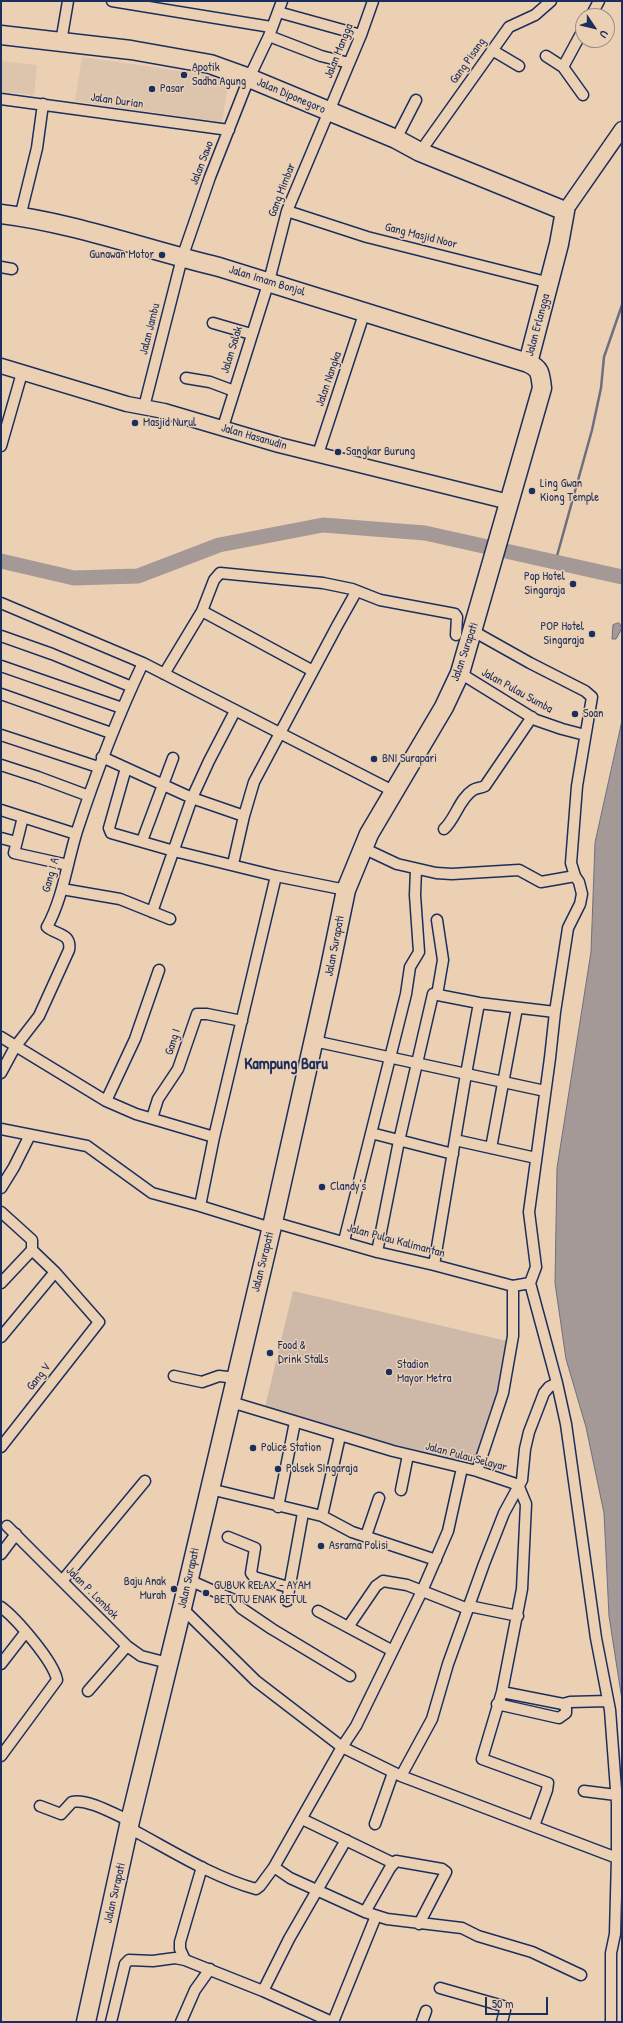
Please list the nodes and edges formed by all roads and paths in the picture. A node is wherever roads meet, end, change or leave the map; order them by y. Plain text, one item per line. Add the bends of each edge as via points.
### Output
1 (68, 1) edge
2 (112, 1) edge
3 (282, 1) edge
4 (370, 1) edge
5 (551, 1) edge
6 (278, 12) junction
7 (270, 32) junction
8 (1, 35) edge
9 (361, 35) junction
10 (61, 42) junction
11 (575, 45) edge
12 (492, 50) junction
13 (546, 56) dead end
14 (349, 63) junction
15 (519, 66) dead end
16 (563, 67) junction
17 (249, 78) junction
18 (583, 95) dead end
19 (1, 99) edge
20 (416, 100) dead end
21 (43, 104) junction
22 (328, 111) junction
23 (622, 129) edge
24 (229, 130) junction
25 (396, 139) junction
26 (420, 152) junction
27 (287, 211) junction
28 (565, 211) junction
29 (1, 214) edge
30 (20, 217) junction
31 (182, 258) junction
32 (1, 267) edge
33 (12, 269) dead end
34 (269, 281) junction
35 (550, 282) junction
36 (365, 312) junction
37 (213, 323) dead end
38 (250, 334) junction
39 (528, 363) junction
40 (1, 366) edge
41 (22, 372) junction
42 (186, 378) dead end
43 (234, 391) junction
44 (144, 406) junction
45 (223, 427) junction
46 (1, 446) edge
47 (318, 454) junction
48 (509, 502) junction
49 (503, 526) joint
50 (356, 592) junction
51 (1, 603) edge
52 (202, 611) junction
53 (464, 633) junction
54 (1, 636) edge
55 (143, 663) junction
56 (1, 666) edge
57 (313, 671) junction
58 (460, 673) junction
59 (164, 674) junction
60 (132, 687) junction
61 (1, 694) edge
62 (122, 708) junction
63 (235, 711) junction
64 (532, 718) junction
65 (111, 733) junction
66 (281, 733) junction
67 (585, 734) junction
68 (1, 735) edge
69 (173, 758) dead end
70 (100, 762) junction
71 (1, 765) edge
72 (126, 768) junction
73 (162, 784) junction
74 (393, 791) junction
75 (89, 796) junction
76 (192, 798) junction
77 (1, 810) edge
78 (244, 816) junction
79 (23, 817) junction
80 (444, 829) dead end
81 (76, 834) junction
82 (1, 838) edge
83 (142, 840) junction
84 (16, 842) junction
85 (363, 848) junction
86 (174, 851) junction
87 (68, 864) junction
88 (233, 864) junction
89 (416, 869) junction
90 (276, 876) junction
91 (575, 876) junction
92 (62, 889) junction
93 (346, 890) junction
94 (152, 912) junction
95 (170, 919) dead end
96 (437, 920) dead end
97 (159, 970) dead end
98 (437, 995) junction
99 (479, 1004) junction
100 (517, 1008) junction
101 (555, 1012) junction
102 (242, 1021) junction
103 (1, 1037) edge
104 (314, 1041) junction
105 (15, 1047) junction
106 (390, 1057) junction
107 (417, 1063) junction
108 (1, 1073) edge
109 (466, 1074) junction
110 (503, 1082) junction
111 (545, 1091) junction
112 (106, 1100) junction
113 (152, 1118) junction
114 (1, 1129) edge
115 (371, 1133) junction
116 (30, 1135) junction
117 (214, 1137) junction
118 (455, 1140) junction
119 (399, 1141) junction
120 (491, 1148) junction
121 (453, 1154) junction
122 (536, 1158) junction
123 (1, 1188) edge
124 (200, 1206) junction
125 (1, 1212) edge
126 (272, 1225) junction
127 (344, 1241) junction
128 (32, 1250) junction
129 (377, 1252) junction
130 (434, 1264) junction
131 (55, 1272) junction
132 (1, 1283) edge
133 (530, 1283) junction
134 (513, 1286) junction
135 (1, 1337) edge
136 (174, 1376) dead end
137 (236, 1378) junction
138 (557, 1383) junction
139 (231, 1402) junction
140 (295, 1422) junction
141 (340, 1436) junction
142 (1, 1447) edge
143 (408, 1455) junction
144 (462, 1468) junction
145 (477, 1471) junction
146 (145, 1481) dead end
147 (519, 1487) junction
148 (210, 1489) junction
149 (401, 1490) dead end
150 (379, 1498) dead end
151 (278, 1507) junction
152 (303, 1513) junction
153 (322, 1516) junction
154 (7, 1526) dead end
155 (16, 1534) junction
156 (366, 1536) junction
157 (228, 1537) dead end
158 (1, 1554) edge
159 (436, 1560) junction
160 (189, 1580) junction
161 (62, 1581) junction
162 (288, 1587) junction
163 (422, 1591) junction
164 (286, 1601) dead end
165 (1, 1607) edge
166 (182, 1608) junction
167 (468, 1608) junction
168 (318, 1611) dead end
169 (518, 1616) junction
170 (348, 1627) junction
171 (25, 1633) junction
172 (127, 1646) junction
173 (391, 1650) junction
174 (168, 1663) junction
175 (1, 1664) edge
176 (350, 1676) dead end
177 (88, 1691) dead end
178 (502, 1692) junction
179 (608, 1701) junction
180 (497, 1704) junction
181 (563, 1704) junction
182 (342, 1747) junction
183 (1, 1756) edge
184 (397, 1775) junction
185 (584, 1792) dead end
186 (616, 1795) junction
187 (40, 1806) dead end
188 (302, 1819) junction
189 (375, 1824) dead end
190 (129, 1825) junction
191 (534, 1826) junction
192 (346, 1840) junction
193 (617, 1858) junction
194 (393, 1863) junction
195 (202, 1866) junction
196 (274, 1867) junction
197 (317, 1890) junction
198 (365, 1912) junction
199 (376, 1916) junction
200 (420, 1924) junction
201 (185, 1960) junction
202 (210, 1969) junction
203 (581, 1975) dead end
204 (440, 1988) dead end
205 (263, 1990) junction
206 (426, 2011) dead end
207 (86, 2022) edge
208 (111, 2022) edge
209 (181, 2022) edge
210 (332, 2022) edge
211 (422, 2022) edge
212 (502, 2022) edge
213 (611, 2022) edge

1 - 10 street
2 - 7 street
3 - 6 street, Jalan Sawo
4 - 9 street, Jalan Mangga
5 - 12 street, Gang Pisang via 532,16 510,25
6 - 7 street, Jalan Sawo
6 - 9 street
7 - 14 street via 321,56
7 - 17 street, Jalan Sawo
8 - 10 highway, Jalan Diponegoro
9 - 14 street, Jalan Mangga
10 - 17 highway, Jalan Diponegoro via 131,50 210,64
11 - 16 street
12 - 15 street
12 - 26 street, Gang Pisang
13 - 16 street
14 - 22 street, Jalan Mangga
16 - 18 street
17 - 22 highway, Jalan Diponegoro
17 - 24 street, Jalan Sawo
19 - 21 street, Jalan Durian
20 - 25 street
21 - 24 street, Jalan Durian
21 - 30 street via 37,148
22 - 25 highway, Jalan Diponegoro
22 - 27 street, Gang Mimbar
23 - 28 street
24 - 31 street, Jalan Sawo
25 - 26 highway, Jalan Diponegoro
26 - 28 highway, Jalan Diponegoro
27 - 34 street, Gang Mimbar
27 - 35 street, Gang Masjid Noor via 367,237
28 - 35 highway, Jalan Erlangga
29 - 30 highway, Jalan Imam Bonjol
30 - 31 highway, Jalan Imam Bonjol via 96,234
31 - 34 highway, Jalan Imam Bonjol
31 - 44 street, Jalan Jambu
32 - 33 street
34 - 36 highway, Jalan Imam Bonjol
34 - 38 street, Jalan Salak
35 - 39 highway, Jalan Erlangga
36 - 39 highway, Jalan Imam Bonjol
36 - 47 street, Jalan Nangka
37 - 38 street
38 - 43 street, Jalan Salak
39 - 48 highway, Jalan Erlangga via 537,367 540,372 542,388
40 - 41 street, Jalan Hasanudin
41 - 44 street, Jalan Hasanudin via 127,404
41 - 46 street
42 - 43 street via 210,382
43 - 45 street, Jalan Salak
44 - 45 street, Jalan Hasanudin
45 - 47 street, Jalan Hasanudin via 279,445
47 - 48 street, Jalan Hasanudin
48 - 49 highway, Jalan Erlangga
49 - 53 highway, Jalan Surapati via 489,574
50 - 52 street via 350,588 323,582 220,573 214,580
50 - 53 street via 380,600 455,614
50 - 57 street
51 - 55 street
52 - 57 street
52 - 59 street
53 - 58 highway, Jalan Surapati
53 - 67 street via 589,694 592,702
54 - 60 street
55 - 59 street
55 - 60 street, Gang I A
56 - 62 street
57 - 66 street
58 - 64 street, Jalan Pulau Sumba
58 - 74 highway, Jalan Surapati via 444,707
59 - 63 street
60 - 62 street, Gang I A
61 - 65 street
62 - 65 street, Gang I A
63 - 66 street
63 - 76 street
64 - 67 street, Jalan Pulau Sumba
64 - 80 street via 485,786 474,789 463,800
65 - 70 street, Gang I A
66 - 74 street
66 - 78 street via 254,782
67 - 91 street via 577,786 571,863
68 - 70 street
69 - 73 street
70 - 72 street
70 - 75 street, Gang I A
71 - 75 street
72 - 73 street
72 - 83 street via 109,830 114,834
73 - 76 street
73 - 83 street
74 - 85 highway, Jalan Surapati
75 - 81 street, Gang I A
76 - 78 street
76 - 86 street
77 - 79 street
78 - 88 street
79 - 81 street
79 - 84 street
81 - 87 street, Gang I A
82 - 84 street
83 - 86 street
84 - 87 street via 14,853
85 - 89 street via 397,864
85 - 93 highway, Jalan Surapati
86 - 88 street
86 - 94 street
87 - 92 street, Gang I A
88 - 90 street
89 - 91 street via 452,874 519,870 541,882
89 - 106 street via 419,952 410,967
90 - 93 street
90 - 102 street
91 - 101 street via 582,888 582,899 568,928
92 - 94 street via 120,899
92 - 105 street, Gang I A via 47,927 66,936 70,942 69,950 39,1016
93 - 104 highway, Jalan Surapati
94 - 95 street
96 - 98 street via 443,960
97 - 112 street via 135,1039
98 - 99 street
98 - 107 street via 433,994
99 - 100 street
99 - 109 street
100 - 101 street
100 - 110 street
101 - 111 street
102 - 113 street, Gang I via 197,1014 178,1069 158,1099
102 - 117 street
103 - 105 street
104 - 106 street
104 - 126 highway, Jalan Surapati
105 - 108 street, Gang I A
105 - 112 street
106 - 107 street
106 - 115 street
107 - 109 street
107 - 119 street
109 - 110 street
109 - 118 street
110 - 111 street
110 - 120 street
111 - 122 street
112 - 113 street via 136,1114
113 - 117 street
114 - 116 street, Jalan Pulau Kalimantan
115 - 119 street
115 - 127 street
116 - 123 street
116 - 124 street, Jalan Pulau Kalimantan via 87,1146 152,1193
117 - 124 street
118 - 120 street
118 - 121 street
119 - 121 street
119 - 129 street
120 - 122 street
121 - 130 street
122 - 133 street via 529,1212 536,1269
124 - 126 street, Jalan Pulau Kalimantan
125 - 128 street via 32,1240
126 - 127 street, Jalan Pulau Kalimantan
126 - 137 highway, Jalan Surapati
127 - 129 street, Jalan Pulau Kalimantan
128 - 131 street
128 - 132 street
129 - 130 street, Jalan Pulau Kalimantan
130 - 134 street, Jalan Pulau Kalimantan
131 - 135 street
131 - 142 street, Gang V via 98,1322
133 - 134 street
133 - 138 street
134 - 145 street via 513,1336 503,1393
136 - 137 street via 202,1382 219,1376
137 - 139 highway, Jalan Surapati
138 - 147 street via 544,1393 529,1432 524,1473
138 - 179 street via 566,1424 596,1638
139 - 140 street, Jalan Pulau Selayar
139 - 148 highway, Jalan Surapati
140 - 141 street, Jalan Pulau Selayar
140 - 151 street
141 - 143 street, Jalan Pulau Selayar
141 - 153 street
143 - 144 street, Jalan Pulau Selayar
143 - 149 street
144 - 145 street, Jalan Pulau Selayar
144 - 159 street via 448,1531
145 - 147 street, Jalan Pulau Selayar
146 - 161 street
147 - 167 street via 504,1513
147 - 169 street via 526,1504 522,1589
148 - 151 street
148 - 160 highway, Jalan Surapati
150 - 156 street
151 - 152 street
152 - 153 street
152 - 162 street
153 - 156 street via 352,1532
154 - 155 street, Jalan P. Lombok
155 - 158 street
155 - 161 street, Jalan P. Lombok
156 - 159 street
157 - 162 street via 255,1548 251,1569 253,1576
159 - 163 street
160 - 166 highway, Jalan Surapati
160 - 176 street via 234,1600 241,1608 272,1629
161 - 172 street, Jalan P. Lombok
162 - 164 street
163 - 167 street
163 - 170 street via 398,1582 380,1582
163 - 173 street
165 - 171 street via 11,1614
166 - 174 highway, Jalan Surapati
166 - 182 street via 256,1681
167 - 169 street
167 - 184 street via 432,1719
168 - 170 street
169 - 178 street
170 - 173 street
171 - 175 street
171 - 183 street via 46,1656 58,1680
172 - 174 street, Jalan P. Lombok via 141,1656
172 - 177 street
173 - 182 street via 356,1726
174 - 190 highway, Jalan Surapati
178 - 180 street
178 - 181 street
179 - 181 street
179 - 186 street
180 - 181 street via 559,1718 567,1711
180 - 191 street via 482,1759 548,1783 548,1790
182 - 184 street
182 - 188 street
184 - 189 street
184 - 191 street
185 - 186 street
186 - 193 street
187 - 190 street via 61,1814 72,1802 79,1801 92,1804
188 - 192 street
188 - 196 street
190 - 195 street
190 - 207 highway, Jalan Surapati
191 - 193 street
192 - 194 street
192 - 197 street
193 - 213 street via 615,1934 611,1952
194 - 198 street
194 - 200 street via 398,1860 446,1872
195 - 196 street via 256,1889
195 - 201 street via 180,1942 180,1950
196 - 197 street via 290,1878
197 - 198 street
197 - 205 street
198 - 199 street
199 - 200 street
199 - 210 street
200 - 203 street via 462,1928 478,1936 532,1952
201 - 202 street
201 - 208 street via 129,1960 125,1964
202 - 205 street
202 - 209 street via 195,1990
204 - 212 street via 503,2006 505,2010
205 - 210 street
206 - 211 street

